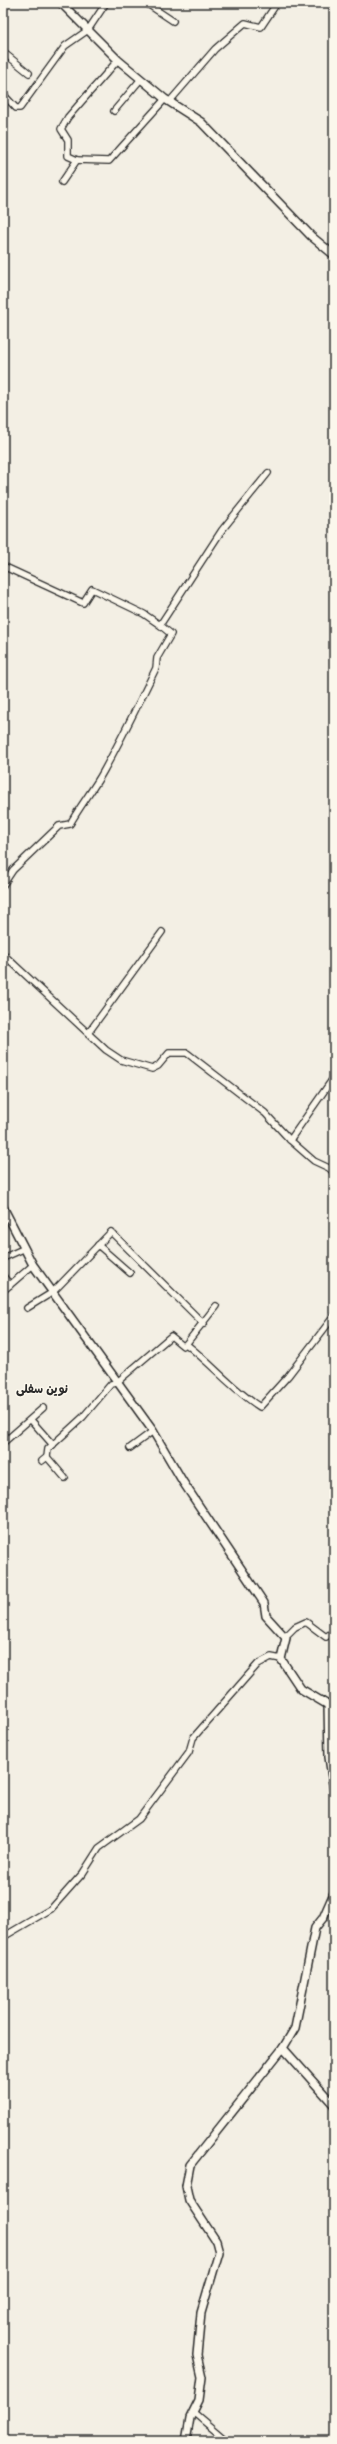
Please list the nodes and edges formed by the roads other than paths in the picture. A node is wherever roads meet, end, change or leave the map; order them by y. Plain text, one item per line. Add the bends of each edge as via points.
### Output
1 (7, 3) edge
2 (61, 3) edge
3 (106, 3) edge
4 (146, 3) edge
5 (277, 3) edge
6 (3, 8) edge
7 (173, 21) dead end
8 (88, 30) junction
9 (3, 52) edge
10 (118, 60) junction
11 (29, 73) dead end
12 (141, 80) junction
13 (3, 94) edge
14 (168, 100) junction
15 (114, 111) dead end
16 (77, 160) junction
17 (62, 182) dead end
18 (334, 255) edge
19 (268, 473) dead end
20 (3, 566) edge
21 (160, 625) junction
22 (3, 885) edge
23 (162, 932) dead end
24 (3, 954) edge
25 (88, 1032) junction
26 (334, 1077) edge
27 (290, 1140) junction
28 (334, 1173) edge
29 (3, 1207) edge
30 (98, 1245) junction
31 (23, 1249) junction
32 (3, 1258) edge
33 (33, 1265) junction
34 (130, 1273) dead end
35 (3, 1276) edge
36 (10, 1285) junction
37 (3, 1291) edge
38 (53, 1292) junction
39 (216, 1306) dead end
40 (27, 1308) dead end
41 (334, 1316) edge
42 (204, 1324) junction
43 (186, 1344) junction
44 (116, 1383) junction
45 (43, 1408) dead end
46 (31, 1420) junction
47 (153, 1431) junction
48 (3, 1443) edge
49 (53, 1445) junction
50 (130, 1448) dead end
51 (47, 1457) junction
52 (42, 1461) dead end
53 (65, 1478) dead end
54 (334, 1631) edge
55 (285, 1637) junction
56 (281, 1659) junction
57 (334, 1790) edge
58 (334, 1893) edge
59 (3, 1937) edge
60 (283, 2048) junction
61 (334, 2105) edge
62 (193, 2412) junction
63 (186, 2441) edge
64 (227, 2441) edge

1 - 6 street
2 - 8 street
3 - 8 street
4 - 7 street
5 - 14 street via 261,27 245,23 215,50
8 - 10 street
8 - 13 street via 65,46 20,108 16,108
9 - 11 street
10 - 12 street
10 - 16 street via 68,116 61,129 68,140 68,156
12 - 14 street
12 - 15 street
14 - 16 street via 110,161
14 - 18 street via 201,122 311,236
16 - 17 street
19 - 21 street via 222,530
20 - 21 street via 82,603 92,589 144,614
21 - 22 street via 171,634 157,658 156,668 121,739 93,789 70,824 59,826 13,870
23 - 25 street
24 - 25 street
25 - 27 street via 111,1054 140,1067 152,1069 170,1053 187,1053 265,1113
26 - 27 street
27 - 28 street via 314,1161
29 - 31 street
30 - 34 street
30 - 38 street
30 - 42 street via 111,1232
31 - 32 street
31 - 33 street
33 - 36 street
33 - 38 street
35 - 36 street
36 - 37 street
38 - 40 street
38 - 44 street
39 - 42 street
41 - 43 street via 288,1376 260,1407
42 - 43 street
43 - 44 street via 183,1346 171,1336
44 - 47 street
44 - 49 street via 110,1384 84,1417
45 - 46 street
46 - 48 street
46 - 49 street
47 - 50 street
47 - 55 street via 183,1482 264,1603 266,1616
49 - 51 street via 48,1449
51 - 52 street
51 - 53 street
54 - 55 street via 326,1637 306,1622 295,1627
55 - 56 street
56 - 57 street via 302,1688 328,1705 329,1757
56 - 59 street via 271,1657 258,1664 193,1738 189,1752 139,1819 99,1848 83,1873 51,1909
58 - 60 street via 323,1918 315,1928 295,2028
60 - 61 street
60 - 62 street via 190,2165 186,2186 189,2200 216,2242 219,2252 201,2313 197,2355 202,2376 199,2400
62 - 63 street
62 - 64 street

